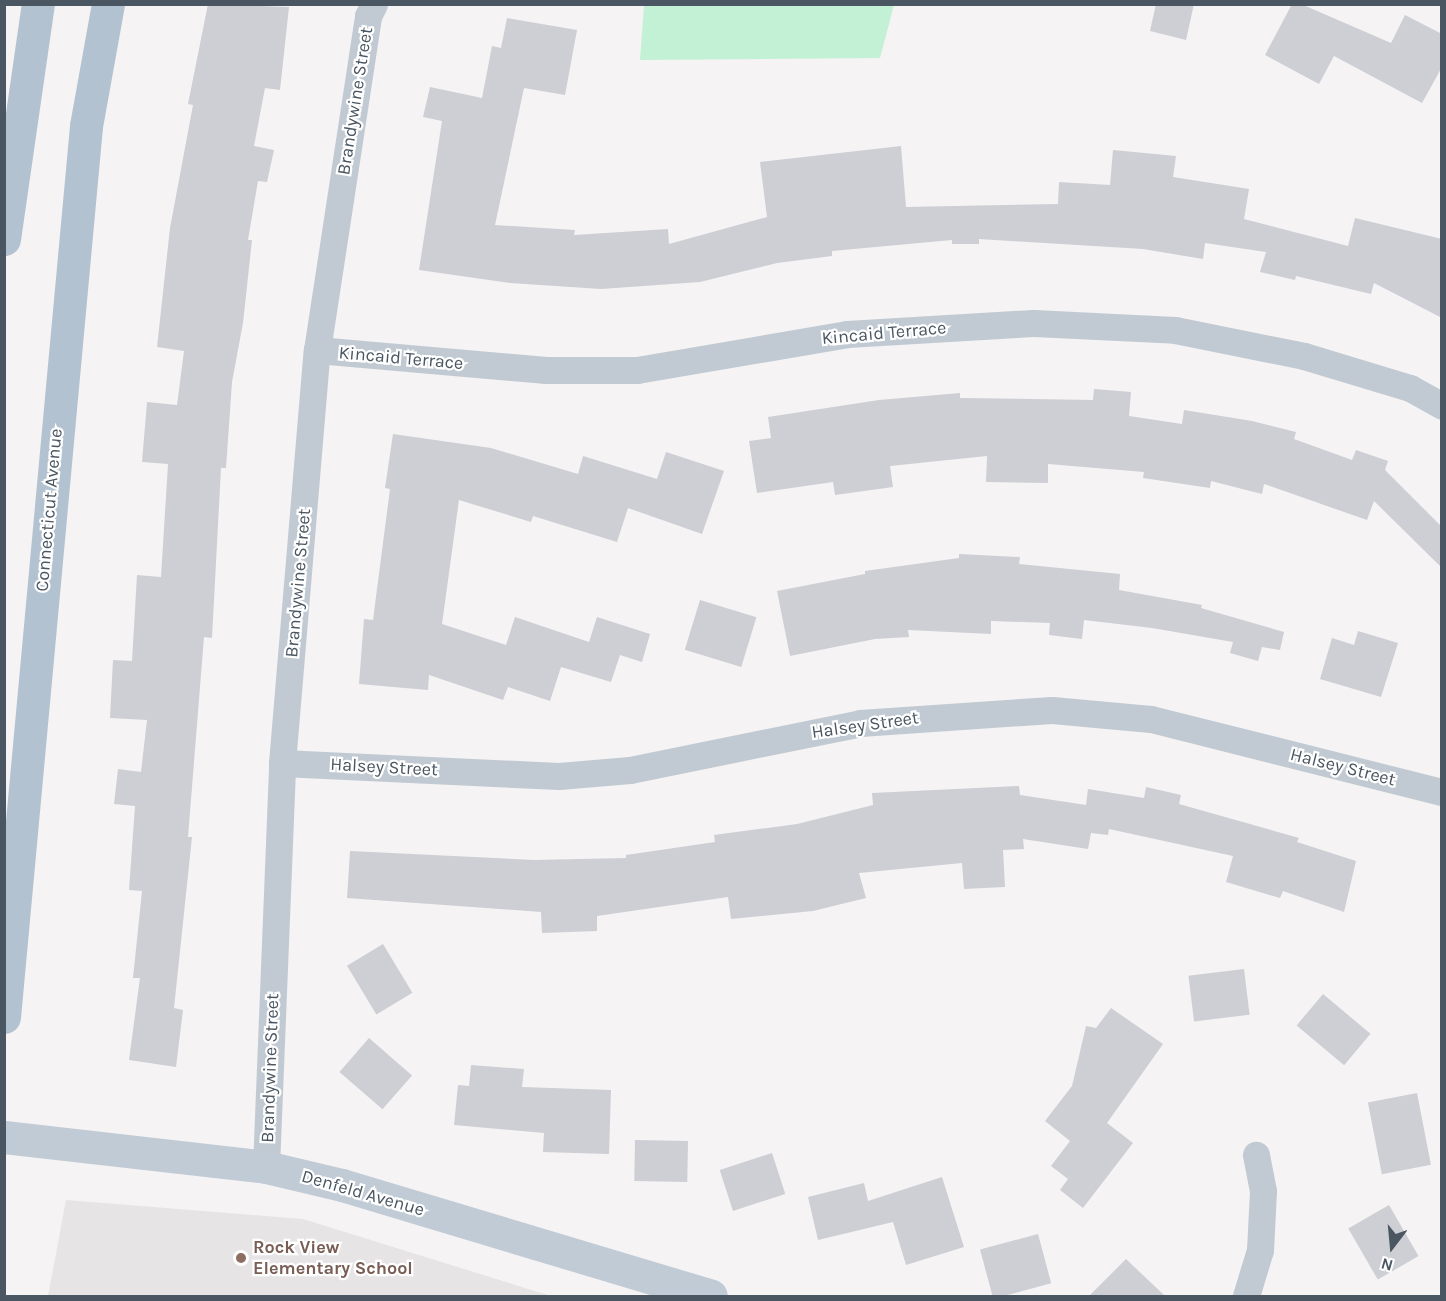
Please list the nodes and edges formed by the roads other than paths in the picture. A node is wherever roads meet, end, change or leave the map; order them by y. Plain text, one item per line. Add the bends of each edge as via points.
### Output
1 (38, 4) edge
2 (108, 4) edge
3 (374, 4) edge
4 (4, 238) edge
5 (317, 350) junction
6 (1442, 406) edge
7 (282, 763) junction
8 (1442, 792) edge
9 (4, 1017) edge
10 (4, 1137) edge
11 (1256, 1155) dead end
12 (266, 1167) junction
13 (711, 1296) edge
14 (1246, 1296) edge

1 - 4 main road
2 - 9 main road, Connecticut Avenue via 87,126
3 - 5 street, Brandywine Street via 368,16
5 - 6 street, Kincaid Terrace via 546,370 638,370 847,334 1058,324 1176,330 1304,356 1410,388
5 - 7 street, Brandywine Street
7 - 8 street, Halsey Street via 559,776 630,770 860,723 960,713 1052,710 1151,719
7 - 12 street, Brandywine Street
10 - 12 street, Denfeld Avenue
11 - 14 street via 1263,1191 1260,1251
12 - 13 street, Denfeld Avenue via 342,1185

